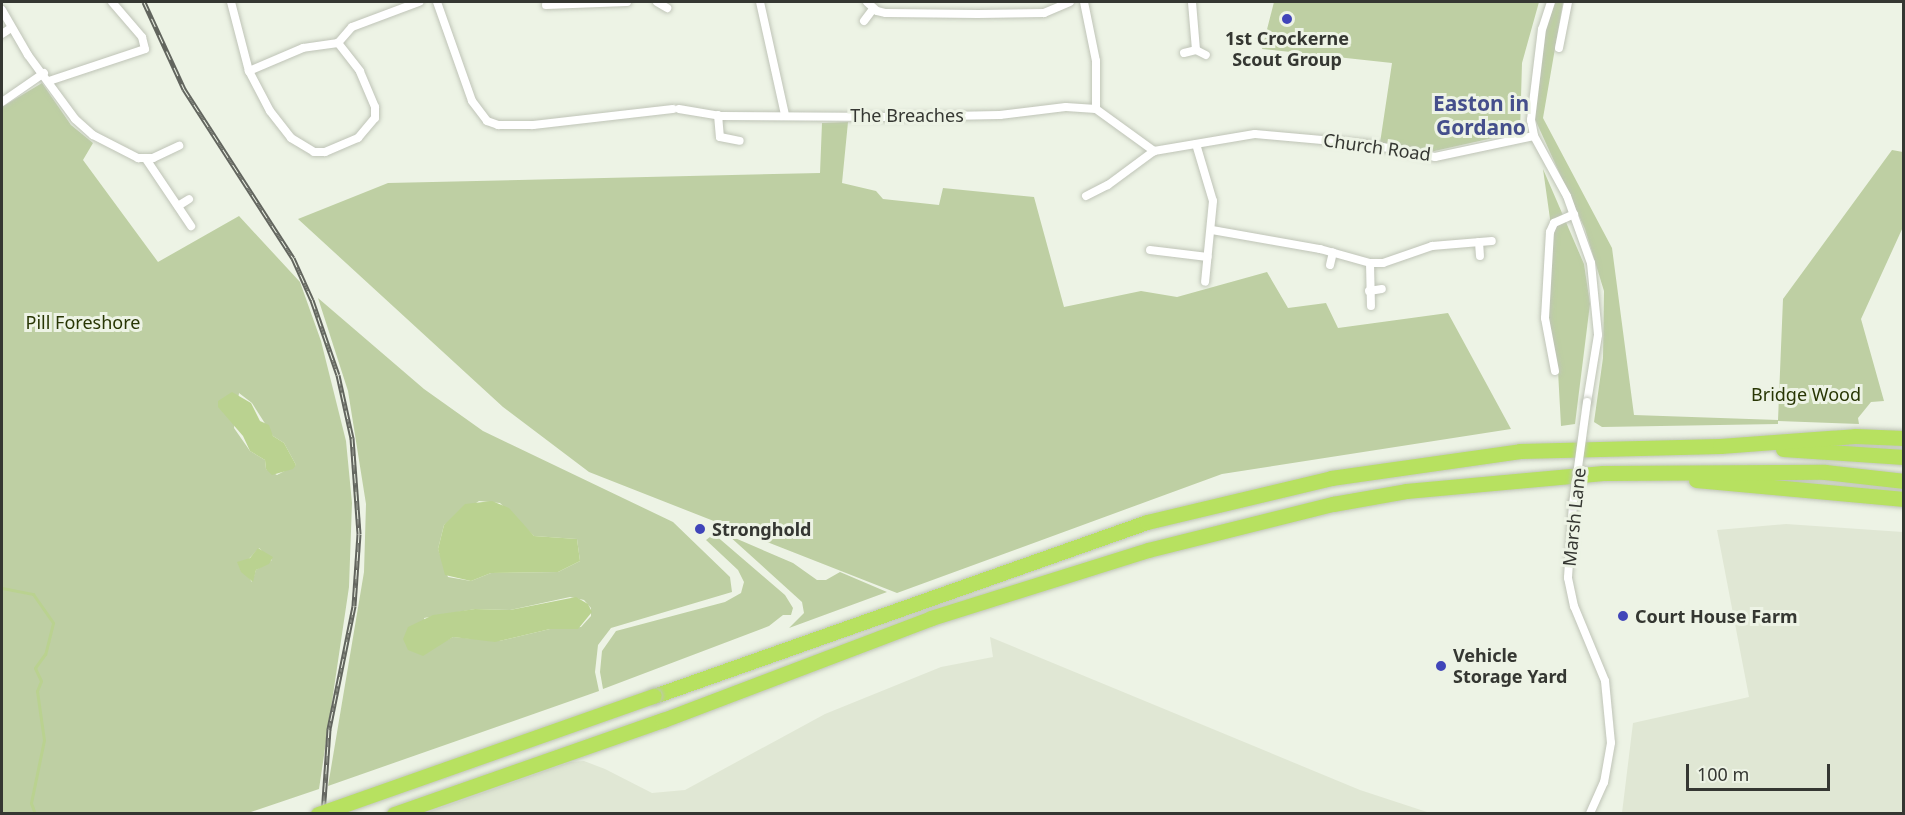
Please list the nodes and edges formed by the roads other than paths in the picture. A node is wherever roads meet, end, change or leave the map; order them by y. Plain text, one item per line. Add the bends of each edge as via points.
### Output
1 (112, 2) edge
2 (231, 2) edge
3 (419, 2) edge
4 (437, 2) edge
5 (627, 2) edge
6 (657, 2) edge
7 (760, 2) edge
8 (1070, 2) edge
9 (1084, 2) edge
10 (1192, 2) edge
11 (1551, 2) edge
12 (1568, 2) edge
13 (546, 5) dead end
14 (870, 5) edge
15 (667, 8) dead end
16 (2, 10) edge
17 (864, 21) dead end
18 (11, 28) junction
19 (2, 34) edge
20 (338, 43) junction
21 (1562, 44) dead end
22 (1196, 50) junction
23 (1184, 53) dead end
24 (1206, 55) dead end
25 (249, 71) junction
26 (46, 77) junction
27 (2, 102) edge
28 (1096, 109) junction
29 (718, 115) junction
30 (785, 115) junction
31 (1534, 136) junction
32 (740, 141) dead end
33 (1196, 144) junction
34 (179, 146) dead end
35 (1154, 151) junction
36 (146, 159) junction
37 (1086, 196) dead end
38 (189, 199) dead end
39 (178, 207) junction
40 (1574, 214) junction
41 (191, 226) dead end
42 (1212, 230) junction
43 (1492, 241) dead end
44 (1479, 242) junction
45 (1150, 250) dead end
46 (1333, 252) junction
47 (1480, 256) dead end
48 (1208, 257) junction
49 (1370, 263) junction
50 (1330, 265) dead end
51 (1205, 282) dead end
52 (1382, 289) dead end
53 (1369, 291) junction
54 (1371, 306) dead end
55 (1556, 371) dead end
56 (1904, 438) edge
57 (1720, 446) junction
58 (1904, 457) edge
59 (1604, 473) junction
60 (1904, 481) edge
61 (1904, 499) edge
62 (318, 813) edge
63 (394, 813) edge
64 (1590, 813) edge

1 - 26 street via 142,37 145,49
2 - 25 street
3 - 20 street via 352,27
4 - 29 street, The Breaches via 472,101 487,121 498,125 533,125 676,109
5 - 13 street
6 - 15 street
7 - 30 street
8 - 14 street via 1044,13 886,13
9 - 28 street via 1096,61
10 - 22 street
11 - 31 street via 1535,79 1530,120
12 - 21 street
14 - 17 street
16 - 18 street
18 - 19 street
18 - 26 street
20 - 25 street via 303,48
20 - 25 street via 360,71 375,107 375,118 366,132 336,149 315,152 291,138 270,111
22 - 23 street
22 - 24 street
26 - 27 street
26 - 36 street via 75,119 93,135 130,156
28 - 30 street, The Breaches via 1066,106 1000,115
28 - 35 street
29 - 30 street, The Breaches
29 - 32 street via 720,137
31 - 33 street, Church Road via 1436,157 1367,144 1255,134
31 - 40 street, Marsh Lane
33 - 35 street, Church Road
33 - 42 street via 1212,188
34 - 36 street
35 - 37 street
36 - 39 street
38 - 39 street
39 - 41 street
40 - 55 street via 1554,223 1550,232 1545,318
40 - 64 street, Marsh Lane, bridge via 1591,264 1598,307 1594,367 1573,504 1568,578 1574,606 1605,681 1611,743 1604,782
42 - 46 street
42 - 48 street
43 - 44 street
44 - 47 street
44 - 49 street via 1432,246
45 - 48 street
46 - 49 street
46 - 50 street
48 - 51 street
49 - 53 street
52 - 53 street
53 - 54 street
56 - 57 highway via 1855,435
57 - 58 highway
57 - 62 highway, bridge via 1521,451 1330,478 1147,522
59 - 60 highway via 1824,472
59 - 61 highway
59 - 63 highway via 1406,491 1333,504 1148,550 932,618 663,720

